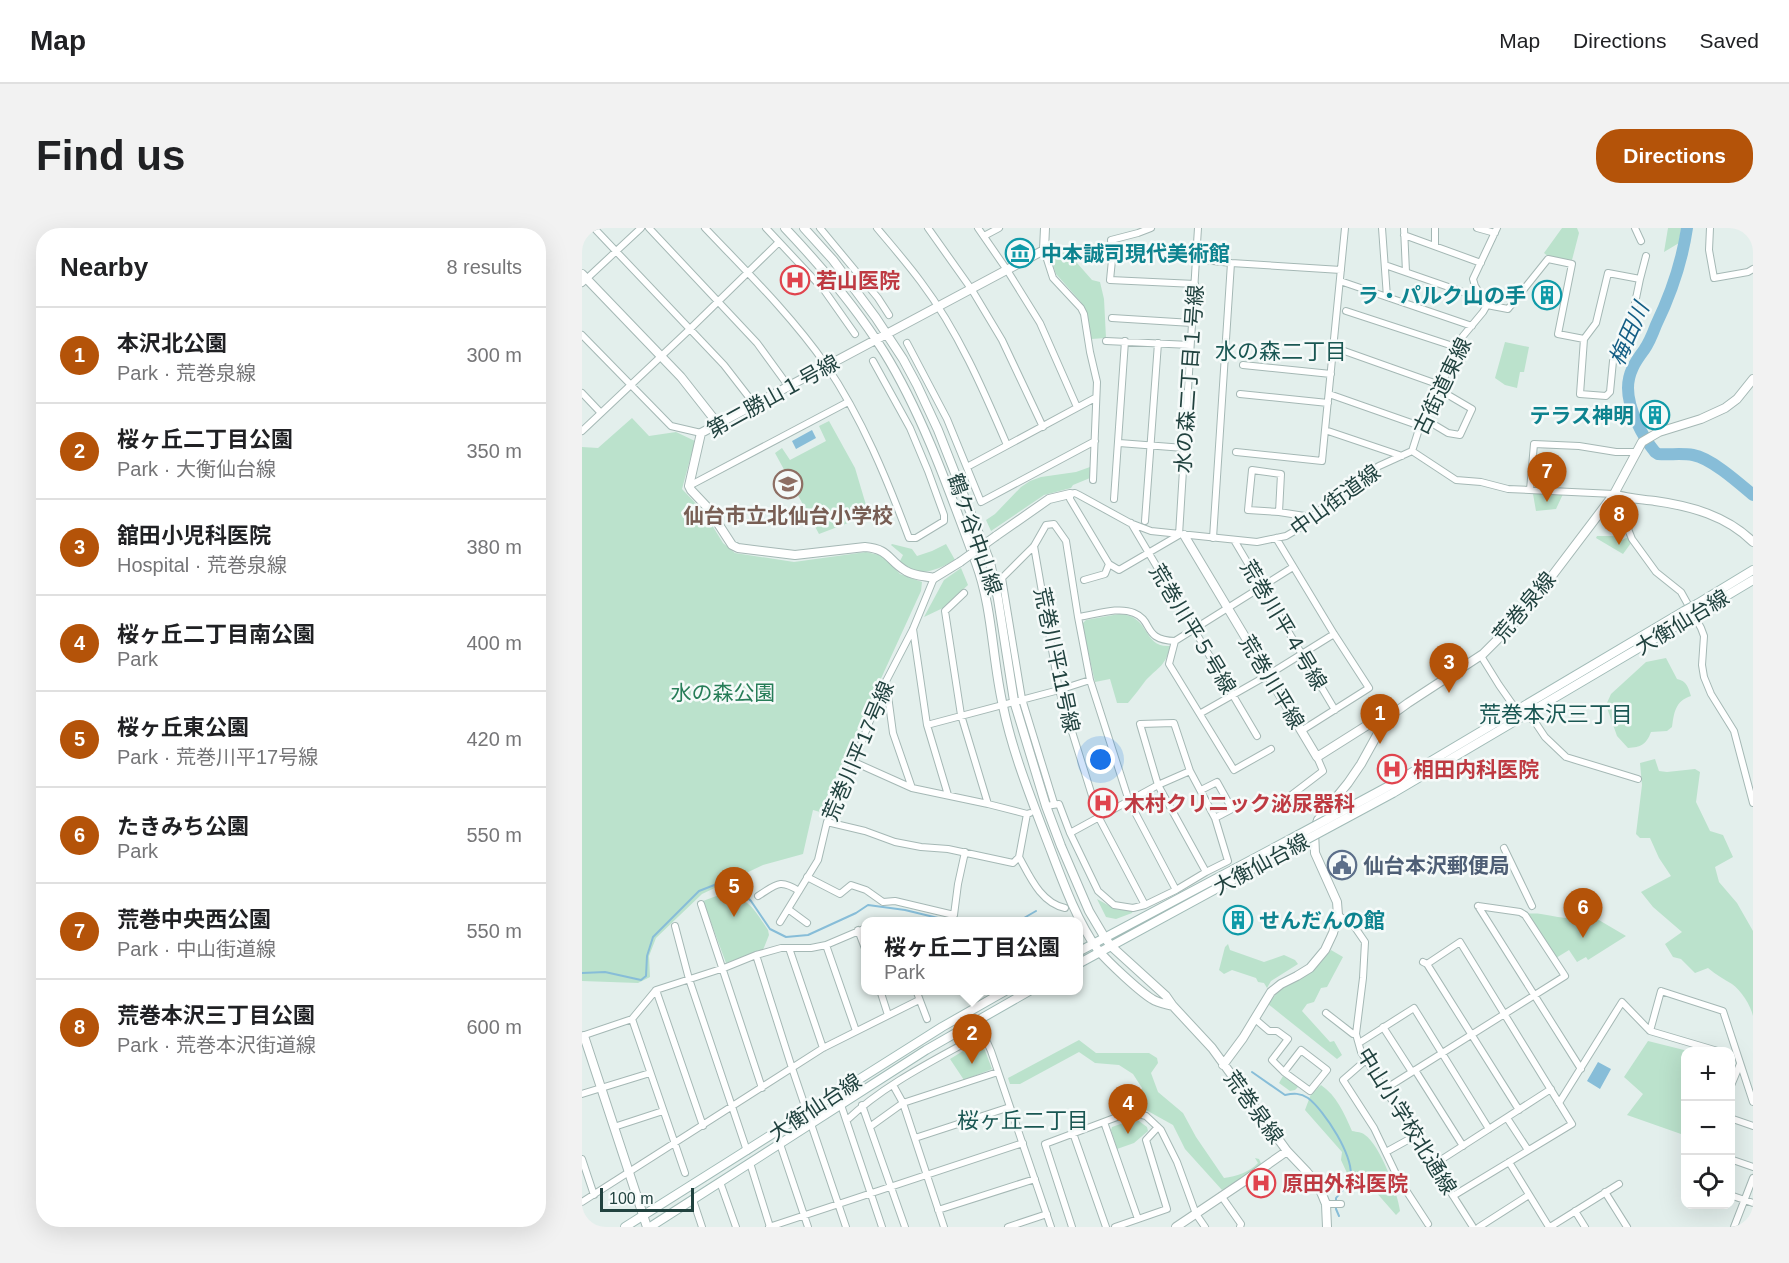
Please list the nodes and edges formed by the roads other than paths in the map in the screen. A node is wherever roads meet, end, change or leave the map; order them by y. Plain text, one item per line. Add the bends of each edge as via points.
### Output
1 (594, 228) edge
2 (641, 228) edge
3 (649, 228) edge
4 (705, 228) edge
5 (766, 228) edge
6 (785, 228) edge
7 (804, 228) edge
8 (820, 228) edge
9 (877, 228) edge
10 (928, 228) edge
11 (978, 228) edge
12 (999, 228) edge
13 (1045, 228) edge
14 (1151, 228) edge
15 (1198, 228) edge
16 (1345, 228) edge
17 (1382, 228) edge
18 (1435, 228) edge
19 (1478, 228) edge
20 (1635, 228) edge
21 (1710, 228) edge
22 (1496, 230) edge
23 (1404, 232) edge
24 (984, 236) junction
25 (1641, 241) dead end
26 (780, 242) junction
27 (1435, 246) junction
28 (1044, 250) junction
29 (616, 251) junction
30 (1646, 256) dead end
31 (1196, 259) junction
32 (847, 260) junction
33 (1231, 263) junction
34 (1481, 263) junction
35 (1385, 265) junction
36 (838, 267) junction
37 (1753, 269) edge
38 (1007, 270) junction
39 (1341, 270) junction
40 (1406, 272) junction
41 (748, 273) junction
42 (583, 279) edge
43 (1640, 279) junction
44 (1340, 281) junction
45 (833, 282) junction
46 (1195, 284) junction
47 (824, 290) junction
48 (972, 290) junction
49 (1387, 297) junction
50 (879, 299) junction
51 (719, 302) junction
52 (1485, 302) junction
53 (851, 305) junction
54 (868, 306) junction
55 (937, 306) junction
56 (1346, 311) dead end
57 (841, 312) junction
58 (889, 315) dead end
59 (1112, 318) dead end
60 (1192, 322) junction
61 (1472, 326) junction
62 (690, 329) junction
63 (887, 333) junction
64 (855, 334) dead end
65 (582, 335) edge
66 (1584, 339) junction
67 (875, 340) junction
68 (1107, 341) dead end
69 (1125, 341) junction
70 (907, 343) dead end
71 (1158, 344) junction
72 (1190, 345) junction
73 (1333, 347) junction
74 (1456, 347) junction
75 (913, 353) junction
76 (661, 357) junction
77 (903, 359) junction
78 (873, 361) dead end
79 (1243, 365) dead end
80 (826, 366) junction
81 (892, 366) junction
82 (880, 373) junction
83 (1331, 374) junction
84 (1753, 380) edge
85 (631, 386) junction
86 (789, 387) junction
87 (1439, 387) junction
88 (582, 393) edge
89 (1240, 394) dead end
90 (1329, 394) junction
91 (1095, 398) junction
92 (848, 402) junction
93 (1328, 403) junction
94 (754, 405) junction
95 (1077, 407) junction
96 (601, 413) junction
97 (1423, 418) junction
98 (921, 423) junction
99 (718, 424) junction
100 (1420, 426) junction
101 (1043, 427) junction
102 (910, 428) junction
103 (1325, 430) junction
104 (582, 431) edge
105 (701, 433) junction
106 (1095, 441) junction
107 (1119, 443) junction
108 (1007, 445) junction
109 (1151, 445) junction
110 (959, 448) junction
111 (1184, 448) junction
112 (1412, 451) junction
113 (1236, 452) dead end
114 (1636, 452) junction
115 (947, 453) junction
116 (1402, 456) junction
117 (939, 467) junction
118 (967, 467) junction
119 (928, 471) junction
120 (1093, 480) dead end
121 (688, 486) junction
122 (1530, 490) junction
123 (1070, 494) junction
124 (1614, 494) junction
125 (1114, 499) dead end
126 (1279, 512) junction
127 (1311, 517) junction
128 (1145, 521) dead end
129 (1130, 523) junction
130 (1181, 535) junction
131 (1213, 538) junction
132 (1276, 538) junction
133 (1234, 540) junction
134 (1753, 542) edge
135 (1034, 546) junction
136 (1147, 554) junction
137 (1109, 564) junction
138 (1293, 567) junction
139 (1753, 570) edge
140 (934, 578) junction
141 (1084, 580) dead end
142 (1753, 580) edge
143 (1260, 587) junction
144 (964, 593) dead end
145 (1227, 608) junction
146 (1699, 608) junction
147 (1078, 617) junction
148 (913, 629) junction
149 (1193, 629) junction
150 (1334, 634) junction
151 (1175, 641) junction
152 (1302, 653) junction
153 (1481, 656) junction
154 (1268, 675) junction
155 (1090, 680) junction
156 (886, 681) junction
157 (1059, 690) junction
158 (1233, 695) junction
159 (1018, 700) junction
160 (1002, 704) junction
161 (1335, 710) junction
162 (1201, 713) junction
163 (961, 715) junction
164 (1390, 716) junction
165 (927, 725) junction
166 (1301, 730) junction
167 (1257, 736) dead end
168 (1271, 749) dead end
169 (1317, 757) junction
170 (854, 762) junction
171 (1190, 771) junction
172 (1638, 779) dead end
173 (1158, 785) junction
174 (912, 788) junction
175 (1201, 790) junction
176 (948, 795) junction
177 (1129, 801) junction
178 (1281, 803) dead end
179 (1753, 803) edge
180 (988, 804) junction
181 (1050, 804) junction
182 (1036, 811) junction
183 (1027, 814) junction
184 (1099, 818) junction
185 (1215, 818) junction
186 (827, 822) junction
187 (1070, 833) junction
188 (1300, 839) junction
189 (1504, 848) dead end
190 (965, 852) junction
191 (1019, 857) junction
192 (1206, 872) junction
193 (807, 877) junction
194 (1176, 890) junction
195 (799, 891) junction
196 (758, 896) dead end
197 (701, 904) dead end
198 (1145, 905) junction
199 (1532, 906) dead end
200 (1065, 908) dead end
201 (788, 909) junction
202 (1338, 915) junction
203 (1081, 917) edge
204 (1083, 921) edge
205 (780, 922) dead end
206 (807, 923) dead end
207 (675, 926) dead end
208 (861, 929) edge
209 (1105, 938) junction
210 (826, 945) junction
211 (1111, 946) junction
212 (789, 948) junction
213 (1097, 948) junction
214 (1083, 951) edge
215 (756, 955) junction
216 (1083, 960) edge
217 (724, 968) junction
218 (689, 979) junction
219 (656, 990) junction
220 (882, 995) edge
221 (918, 995) edge
222 (998, 995) edge
223 (1022, 995) edge
224 (1534, 996) junction
225 (919, 1000) junction
226 (1173, 1006) junction
227 (1326, 1012) dead end
228 (1504, 1014) junction
229 (888, 1015) junction
230 (632, 1019) junction
231 (1255, 1019) junction
232 (927, 1020) dead end
233 (1383, 1027) junction
234 (1650, 1030) junction
235 (856, 1031) junction
236 (1356, 1034) junction
237 (1471, 1034) junction
238 (583, 1036) edge
239 (1359, 1043) junction
240 (1705, 1047) edge
241 (823, 1048) junction
242 (1442, 1053) junction
243 (1735, 1057) edge
244 (1366, 1060) junction
245 (1739, 1060) junction
246 (1223, 1065) junction
247 (792, 1068) junction
248 (1581, 1069) junction
249 (1414, 1071) junction
250 (998, 1072) junction
251 (1284, 1072) junction
252 (650, 1073) junction
253 (1735, 1074) edge
254 (893, 1085) junction
255 (601, 1088) junction
256 (762, 1088) junction
257 (1385, 1089) junction
258 (1551, 1089) junction
259 (582, 1094) edge
260 (1560, 1102) junction
261 (1753, 1102) edge
262 (903, 1103) junction
263 (841, 1105) junction
264 (862, 1105) junction
265 (731, 1106) junction
266 (1010, 1107) junction
267 (1519, 1110) junction
268 (663, 1111) junction
269 (808, 1112) junction
270 (1507, 1118) junction
271 (1735, 1119) edge
272 (847, 1120) junction
273 (1104, 1122) junction
274 (812, 1124) junction
275 (703, 1126) junction
276 (871, 1126) junction
277 (1753, 1126) edge
278 (614, 1127) junction
279 (1158, 1127) junction
280 (1489, 1129) junction
281 (1073, 1133) junction
282 (1415, 1136) junction
283 (915, 1138) junction
284 (674, 1143) junction
285 (1023, 1143) junction
286 (780, 1144) junction
287 (1463, 1146) junction
288 (1287, 1150) junction
289 (1528, 1150) junction
290 (747, 1151) junction
291 (1386, 1152) junction
292 (582, 1159) edge
293 (1735, 1160) edge
294 (1509, 1162) junction
295 (750, 1163) junction
296 (1433, 1165) junction
297 (1753, 1167) edge
298 (629, 1173) junction
299 (685, 1173) dead end
300 (927, 1175) junction
301 (1753, 1178) edge
302 (1035, 1179) junction
303 (720, 1182) junction
304 (1619, 1184) dead end
305 (891, 1187) junction
306 (1605, 1192) junction
307 (871, 1194) junction
308 (594, 1195) junction
309 (1529, 1195) junction
310 (1453, 1196) junction
311 (1735, 1196) edge
312 (1222, 1197) junction
313 (693, 1200) junction
314 (1745, 1200) junction
315 (582, 1202) edge
316 (1753, 1203) edge
317 (838, 1204) junction
318 (1329, 1204) junction
319 (1341, 1204) dead end
320 (938, 1210) junction
321 (1575, 1211) junction
322 (1196, 1214) junction
323 (1047, 1215) junction
324 (643, 1216) junction
325 (804, 1216) junction
326 (1138, 1219) junction
327 (1428, 1224) dead end
328 (625, 1227) edge
329 (648, 1227) edge
330 (702, 1227) edge
331 (736, 1227) edge
332 (770, 1227) edge
333 (808, 1227) edge
334 (846, 1227) edge
335 (882, 1227) edge
336 (905, 1227) edge
337 (944, 1227) edge
338 (1008, 1227) edge
339 (1051, 1227) edge
340 (1072, 1227) edge
341 (1106, 1227) edge
342 (1115, 1227) edge
343 (1176, 1227) edge
344 (1205, 1227) edge
345 (1240, 1227) edge
346 (1327, 1227) edge
347 (1473, 1227) edge
348 (1479, 1227) edge
349 (1550, 1227) edge
350 (1585, 1227) edge
351 (1627, 1227) edge
352 (1734, 1227) edge

1 - 29 street
2 - 29 street
3 - 51 street
4 - 41 street
5 - 26 street
6 - 45 street
7 - 36 street, 鶴ケ谷中山線
8 - 32 street
9 - 55 street
10 - 48 street
11 - 24 street
12 - 24 street
13 - 28 street
14 - 46 street via 1111,240 1110,280
15 - 31 street
16 - 39 street
17 - 35 street
18 - 27 street
19 - 22 street
20 - 25 street
21 - 37 street via 1714,278
22 - 34 street
23 - 27 street
23 - 40 street
24 - 38 street
26 - 41 street
26 - 47 street
27 - 34 street
28 - 38 street, 第二勝山１号線
28 - 91 street via 1053,278 1084,314 1097,382
29 - 42 street
29 - 62 street
30 - 43 street
31 - 33 street, 水の森二丁目１号線
31 - 46 street, 水の森二丁目１号線
32 - 36 street
32 - 50 street
33 - 39 street, 水の森二丁目１号線
33 - 131 street
34 - 52 street via 1473,279
35 - 40 street
35 - 49 street
36 - 54 street, 鶴ケ谷中山線
38 - 48 street, 第二勝山１号線
38 - 95 street via 1040,324
39 - 44 street
40 - 52 street
41 - 51 street
41 - 80 street
42 - 76 street
43 - 66 street via 1608,273 1596,323
43 - 66 street via 1628,337 1613,361 1610,392 1606,396 1580,394
44 - 49 street
44 - 73 street
45 - 47 street
45 - 53 street
46 - 60 street, 水の森二丁目１号線
47 - 57 street
48 - 55 street, 第二勝山１号線
48 - 101 street via 1002,340
49 - 61 street
50 - 54 street
50 - 58 street
51 - 62 street
51 - 86 street via 757,343
52 - 61 street, 古街道東線 via 1483,312
52 - 66 street via 1508,309 1548,259 1572,264 1558,334
53 - 57 street
53 - 67 street
54 - 63 street, 鶴ケ谷中山線
55 - 63 street, 第二勝山１号線
55 - 108 street via 982,387
56 - 74 street
57 - 64 street
59 - 60 street
60 - 72 street, 水の森二丁目１号線
61 - 74 street, 古街道東線
62 - 76 street
62 - 94 street via 724,364
63 - 67 street, 第二勝山１号線
63 - 77 street, 鶴ケ谷中山線
65 - 85 street
67 - 80 street, 第二勝山１号線
67 - 81 street
68 - 69 street
69 - 71 street
69 - 107 street
70 - 75 street
71 - 72 street
71 - 109 street
72 - 111 street, 水の森二丁目１号線
73 - 83 street
73 - 87 street
74 - 87 street, 古街道東線
75 - 77 street
75 - 110 street
76 - 85 street
76 - 99 street
77 - 115 street, 鶴ケ谷中山線
78 - 82 street
79 - 83 street
80 - 86 street, 第二勝山１号線
80 - 92 street
81 - 82 street
81 - 98 street
82 - 102 street
83 - 90 street
84 - 114 street, 荒巻泉線 via 1737,399 1714,414 1653,434
85 - 96 street
85 - 105 street via 671,426
86 - 94 street, 第二勝山１号線
87 - 97 street, 古街道東線
87 - 97 street via 1472,409 1461,435 1448,433
88 - 96 street
89 - 93 street
90 - 93 street
90 - 100 street
91 - 95 street
91 - 106 street
92 - 119 street via 888,481 909,538 944,522
92 - 121 street
93 - 103 street
94 - 99 street, 第二勝山１号線
95 - 101 street
96 - 104 street
97 - 100 street, 古街道東線
98 - 102 street
98 - 117 street
99 - 105 street, 第二勝山１号線
100 - 112 street, 古街道東線
101 - 108 street
102 - 119 street
103 - 113 street via 1322,460
103 - 116 street
105 - 121 street, 第二勝山１号線
106 - 118 street via 981,502
106 - 120 street
107 - 109 street
107 - 125 street
108 - 118 street
109 - 111 street
109 - 128 street
110 - 115 street
110 - 118 street
111 - 130 street, 水の森二丁目１号線
112 - 116 street, 中山街道線
112 - 122 street via 1455,480
114 - 122 street via 1534,444
114 - 124 street, 荒巻泉線
115 - 159 street, 鶴ケ谷中山線 via 990,562
116 - 127 street, 中山街道線 via 1350,484
117 - 119 street
117 - 160 street via 982,584
121 - 140 street via 708,508 726,538 738,548 801,555 872,547 883,551 904,570
122 - 124 street
123 - 129 street, 中山街道線 via 1079,495
123 - 137 street
123 - 140 street, bridge via 1049,499
124 - 134 street via 1714,515
124 - 153 street, 荒巻泉線 via 1533,601
124 - 179 street via 1632,539 1656,572 1687,600 1698,622 1704,636 1704,677 1734,731
126 - 126 street via 1248,510 1252,470 1281,474
126 - 127 street
127 - 132 street, 中山街道線 via 1298,529
129 - 130 street, 中山街道線
129 - 136 street, 荒巻川平５号線
130 - 131 street, 中山街道線
130 - 136 street
130 - 145 street, 荒巻川平線
131 - 133 street, 中山街道線
132 - 133 street, 中山街道線 via 1257,542
132 - 138 street
133 - 143 street, 荒巻川平４号線
135 - 147 street via 1046,525 1054,524 1066,541
135 - 157 street, 荒巻川平11号線
135 - 159 street via 1002,578
136 - 137 street via 1119,570
136 - 149 street, 荒巻川平５号線
137 - 141 street via 1105,574
138 - 143 street
138 - 150 street
139 - 146 main road, 大衡仙台線
140 - 148 street, 荒巻川平17号線
142 - 146 main road, 大衡仙台線
143 - 145 street
143 - 152 street, 荒巻川平４号線
144 - 163 street via 945,611
145 - 149 street
145 - 154 street, 荒巻川平線
146 - 188 main road, 大衡仙台線, bridge via 1391,790
147 - 151 street via 1119,610 1131,612 1141,617 1155,637
147 - 155 street
148 - 156 street, 荒巻川平17号線
148 - 165 street
149 - 151 street
149 - 158 street, 荒巻川平５号線
150 - 152 street
150 - 161 street via 1369,688
151 - 162 street via 1169,664
152 - 154 street
152 - 161 street, 荒巻川平４号線
153 - 164 street, 荒巻泉線
153 - 172 street, bridge via 1513,705 1535,722 1566,757
154 - 158 street
154 - 166 street, 荒巻川平線
155 - 157 street
155 - 177 street
156 - 170 street, 荒巻川平17号線
156 - 174 street via 893,734
157 - 159 street
157 - 184 street, 荒巻川平11号線
158 - 162 street
158 - 167 street, 荒巻川平５号線
159 - 160 street
159 - 181 street, 鶴ケ谷中山線
160 - 163 street
160 - 182 street
161 - 166 street
162 - 168 street via 1234,770
163 - 165 street
163 - 180 street
164 - 169 street via 1374,721
164 - 202 street, 荒巻泉線 via 1361,765 1318,820 1314,832 1315,853 1333,890
165 - 176 street
166 - 169 street, 荒巻川平線
169 - 178 street via 1323,771
170 - 174 street
170 - 186 street, 荒巻川平17号線
171 - 173 street
171 - 173 street via 1174,723 1140,724
171 - 175 street
173 - 177 street
173 - 192 street
174 - 176 street
175 - 185 street
175 - 185 street via 1217,782 1232,809
176 - 180 street
177 - 184 street
177 - 194 street
180 - 183 street
181 - 187 street via 1059,804
181 - 209 street, 鶴ケ谷中山線 via 1079,888
182 - 183 street
182 - 203 street via 1062,880
183 - 191 street
184 - 187 street
184 - 198 street, 荒巻川平11号線
185 - 192 street via 1228,861
186 - 190 street via 904,844
186 - 193 street, 荒巻川平17号線 via 818,860
187 - 198 street via 1098,891 1114,905
188 - 209 main road, 大衡仙台線
188 - 211 main road, 大衡仙台線
189 - 199 street
190 - 191 street via 1013,863
190 - 193 street via 954,915 895,901 883,902 851,885 840,894
191 - 200 street via 1034,885 1054,906
192 - 194 street
193 - 195 street, 荒巻川平17号線
194 - 198 street
195 - 196 street via 780,883
195 - 201 street, 荒巻川平17号線
197 - 217 street
201 - 205 street, 荒巻川平17号線
201 - 206 street
202 - 231 street, 荒巻泉線 via 1334,933 1318,960 1271,992
202 - 236 street, 中山小学校北通線 via 1354,926 1365,942
204 - 213 street
207 - 218 street
208 - 210 street
209 - 211 street, 鶴ケ谷中山線
209 - 213 main road, 大衡仙台線
210 - 212 street
210 - 235 street
211 - 213 main road, 大衡仙台線
211 - 226 street, 鶴ケ谷中山線
212 - 215 street
212 - 241 street
213 - 214 main road, 大衡仙台線
213 - 216 main road, 大衡仙台線
213 - 226 street via 1152,1000
215 - 217 street
215 - 247 street
217 - 218 street
217 - 256 street
218 - 219 street
218 - 265 street
219 - 230 street
219 - 275 street
220 - 229 street
221 - 225 street
222 - 269 main road, 大衡仙台線
223 - 263 main road, 大衡仙台線 via 951,1034
224 - 224 street via 1497,936 1479,906 1525,915 1565,976
224 - 228 street
224 - 248 street
225 - 229 street
225 - 232 street
226 - 246 street, 鶴ケ谷中山線
227 - 236 street
228 - 237 street
228 - 237 street via 1460,942 1425,963
228 - 258 street
229 - 235 street
230 - 238 street
230 - 252 street
231 - 246 street, 荒巻泉線
231 - 251 street via 1269,1031 1277,1030 1288,1039 1272,1060
233 - 239 street
233 - 242 street via 1414,1008
233 - 249 street
234 - 240 street
234 - 245 street via 1661,991 1723,1011
234 - 248 street via 1622,1002
235 - 241 street
236 - 239 street, 中山小学校北通線
237 - 242 street
237 - 267 street
238 - 255 street
239 - 244 street, 中山小学校北通線
241 - 247 street
242 - 249 street
242 - 280 street
243 - 245 street
244 - 257 street, 中山小学校北通線
244 - 291 street via 1344,1080
245 - 253 street
245 - 261 street
246 - 288 street, 荒巻泉線
247 - 256 street
247 - 269 street
248 - 260 street
249 - 257 street
249 - 287 street
250 - 254 street via 983,1033
250 - 262 street
250 - 266 street
251 - 251 street via 1310,1091 1327,1070 1301,1050
252 - 255 street
252 - 268 street
254 - 262 street
254 - 264 street
255 - 259 street
255 - 278 street
256 - 265 street
257 - 282 street, 中山小学校北通線
258 - 260 street
258 - 267 street
260 - 289 street via 1572,1124
262 - 276 street
262 - 283 street
263 - 272 street
263 - 274 main road, 大衡仙台線
264 - 272 street
264 - 276 street
265 - 275 street
265 - 290 street
266 - 283 street
266 - 285 street
267 - 270 street
268 - 278 street
268 - 284 street
269 - 274 street
269 - 290 main road, 大衡仙台線
270 - 280 street
270 - 289 street
271 - 277 street
272 - 307 street
273 - 279 street via 1134,1113 1146,1116
273 - 281 street
273 - 326 street
274 - 286 main road, 大衡仙台線
274 - 317 street
275 - 284 street
276 - 305 street
278 - 298 street
279 - 322 street via 1177,1162
279 - 326 street via 1146,1140 1167,1209
280 - 287 street
281 - 340 street via 1045,1144
281 - 341 street
282 - 291 street
282 - 296 street, 中山小学校北通線
283 - 300 street
284 - 298 street
284 - 299 street
285 - 300 street
285 - 302 street
286 - 295 main road, 大衡仙台線
286 - 325 street
287 - 296 street
288 - 312 street
288 - 318 street, 荒巻泉線
289 - 294 street
290 - 324 main road, 大衡仙台線
291 - 327 street
292 - 308 street
293 - 297 street
294 - 309 street
294 - 310 street
295 - 303 main road, 大衡仙台線
295 - 332 street
296 - 310 street, 中山小学校北通線
298 - 308 street
298 - 324 street
300 - 305 street
300 - 320 street
301 - 314 street
302 - 320 street
302 - 323 street
303 - 313 main road, 大衡仙台線
303 - 331 street
304 - 306 street
305 - 307 street
305 - 336 street
306 - 321 street
306 - 351 street
307 - 317 street
307 - 335 street
308 - 315 street
309 - 348 street
309 - 349 street
310 - 347 street, 中山小学校北通線
311 - 314 street
312 - 322 street
312 - 345 street
313 - 329 main road, 大衡仙台線
313 - 330 street
314 - 316 street
314 - 352 street
317 - 325 street
317 - 334 street
318 - 319 street
318 - 346 street, 荒巻泉線
320 - 337 street
321 - 349 street
321 - 350 street
322 - 343 street
322 - 344 street
323 - 338 street
323 - 339 street
324 - 328 main road, 大衡仙台線
324 - 329 street
325 - 332 street
325 - 333 street
326 - 342 street

